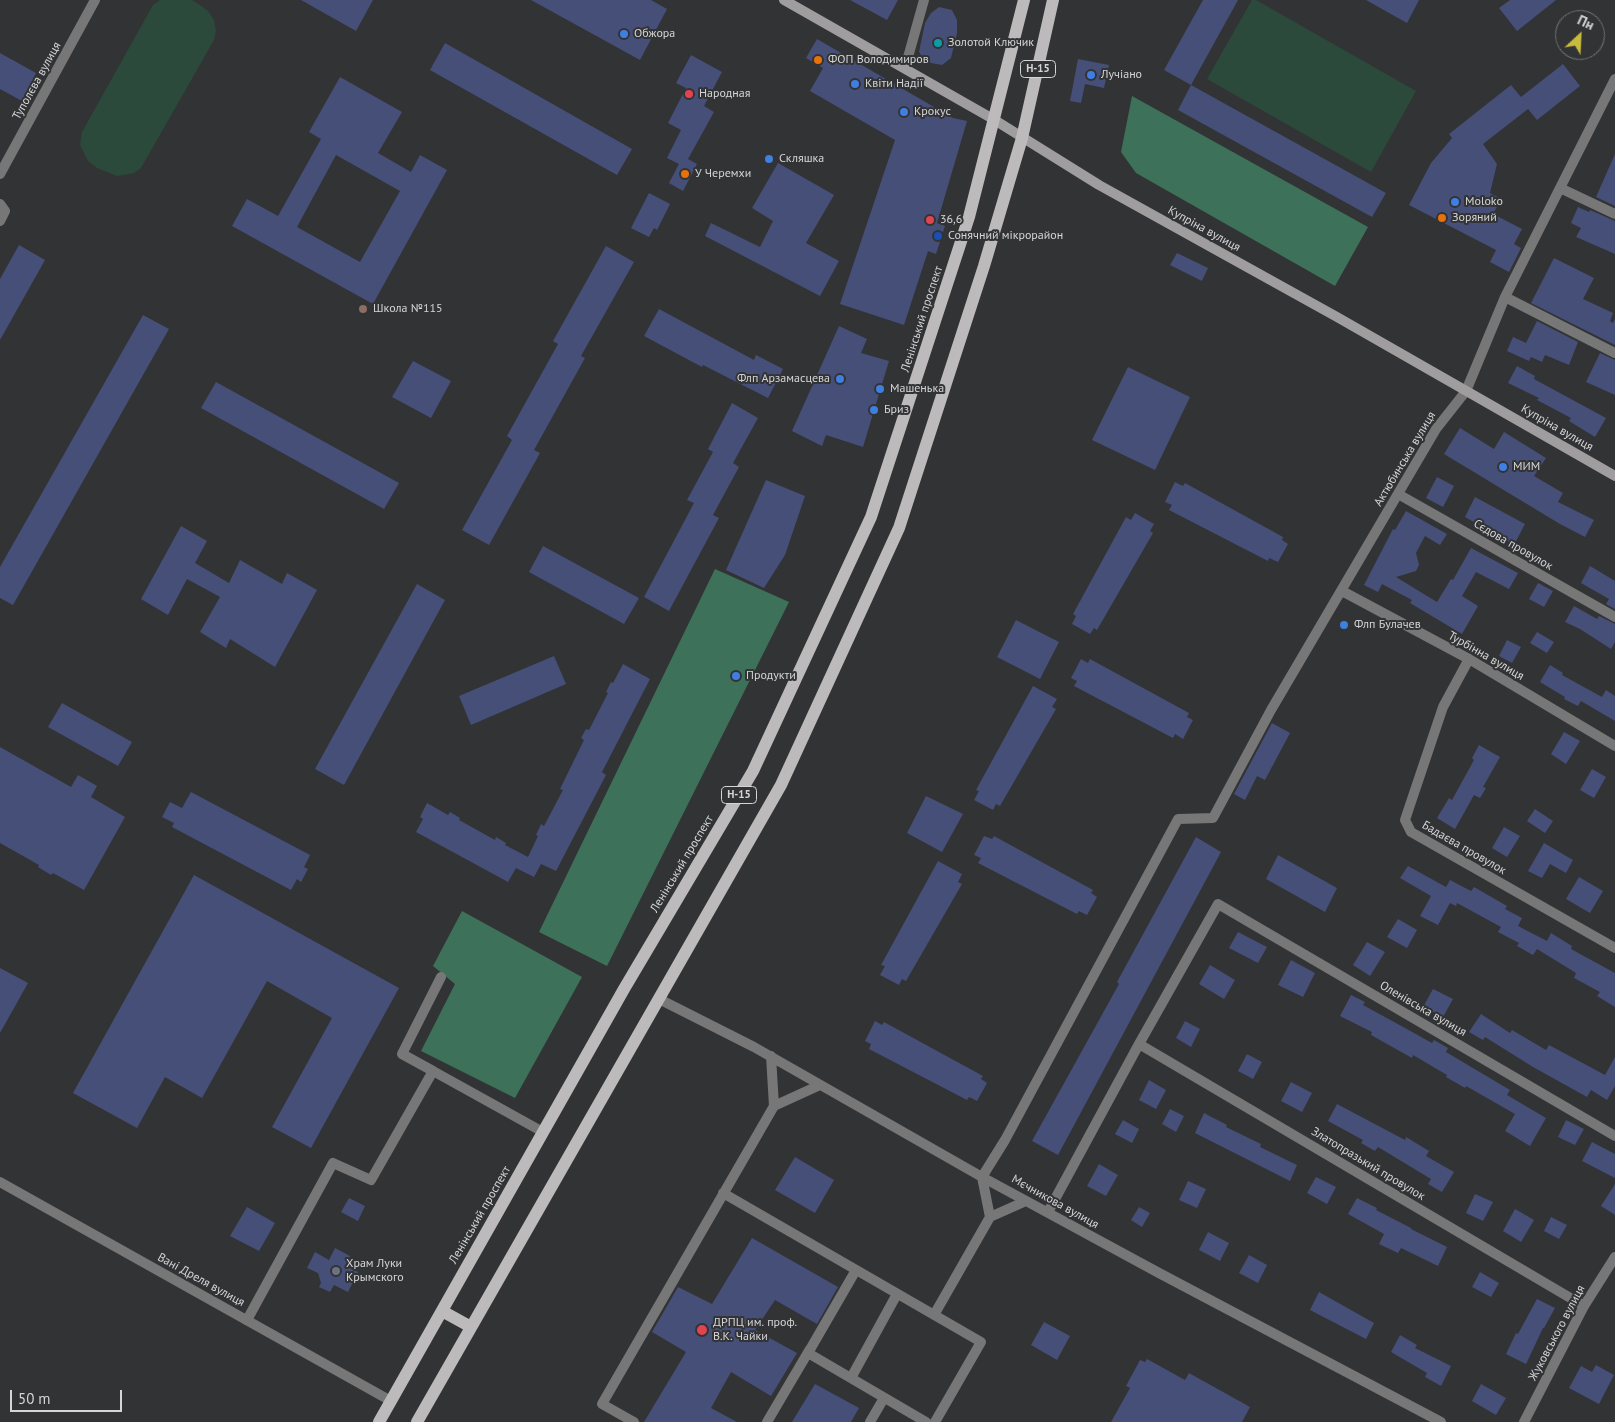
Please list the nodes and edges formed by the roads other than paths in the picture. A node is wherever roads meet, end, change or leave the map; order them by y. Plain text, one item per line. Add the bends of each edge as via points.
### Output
1 (95, 0) edge
2 (784, 0) edge
3 (924, 0) edge
4 (1024, 0) edge
5 (1054, 0) edge
6 (905, 68) junction
7 (1615, 79) edge
8 (993, 119) junction
9 (1022, 138) junction
10 (0, 174) edge
11 (1560, 188) junction
12 (0, 204) edge
13 (1615, 214) edge
14 (0, 221) edge
15 (1505, 297) junction
16 (1615, 353) edge
17 (1466, 391) junction
18 (1615, 476) edge
19 (1398, 494) junction
20 (1342, 591) junction
21 (1615, 617) edge
22 (1469, 659) junction
23 (1615, 746) edge
24 (1615, 948) edge
25 (441, 977) dead end
26 (659, 999) junction
27 (1139, 1044) junction
28 (770, 1056) junction
29 (433, 1071) junction
30 (820, 1084) junction
31 (774, 1106) junction
32 (543, 1132) junction
33 (1615, 1136) edge
34 (982, 1176) junction
35 (0, 1182) edge
36 (723, 1193) junction
37 (1026, 1201) junction
38 (1048, 1212) junction
39 (990, 1217) junction
40 (1615, 1257) edge
41 (856, 1270) junction
42 (897, 1294) junction
43 (1584, 1306) junction
44 (442, 1311) junction
45 (934, 1315) junction
46 (246, 1320) junction
47 (471, 1327) junction
48 (811, 1348) junction
49 (850, 1378) junction
50 (884, 1398) junction
51 (391, 1401) junction
52 (378, 1422) edge
53 (417, 1422) edge
54 (634, 1422) edge
55 (767, 1422) edge
56 (870, 1422) edge
57 (926, 1422) edge
58 (935, 1422) edge
59 (1441, 1422) edge
60 (1524, 1422) edge

1 - 10 street, Туполєва вулиця
2 - 6 main road, Купріна вулиця
3 - 6 street
4 - 8 main road, Ленінський проспект / Н-15
5 - 9 main road, Н-15
6 - 8 main road, Купріна вулиця
7 - 11 street, Актюбинська вулиця
8 - 9 main road, Купріна вулиця
8 - 32 main road, Ленінський проспект / Н-15 via 969,218 871,517 753,771
9 - 17 main road, Купріна вулиця via 1099,185
9 - 26 main road, Н-15 via 899,528 780,785
11 - 13 street
11 - 15 street, Актюбинська вулиця
12 - 14 street via 5,211
15 - 16 street
15 - 17 street, Актюбинська вулиця
17 - 18 main road, Купріна вулиця
17 - 19 street, Актюбинська вулиця via 1436,429
19 - 20 street, Актюбинська вулиця
19 - 21 street, Сєдова провулок
20 - 22 street, Турбінна вулиця
20 - 34 street, Актюбинська вулиця via 1213,818 1178,819
22 - 23 street, Турбінна вулиця
22 - 24 street, Бадаєва провулок via 1443,706 1410,802 1405,820 1411,832
25 - 29 street via 402,1054
26 - 28 street, Мєчникова вулиця
26 - 47 main road, Н-15
27 - 33 street, Оленівська вулиця via 1218,904
27 - 38 street
27 - 43 street, Златопразький провулок
28 - 30 street, Мєчникова вулиця
28 - 31 street
29 - 32 street
29 - 46 street via 371,1180 333,1162
30 - 31 street
30 - 34 street, Мєчникова вулиця
31 - 36 street
32 - 44 main road, Ленінський проспект / Н-15
34 - 37 street, Мєчникова вулиця
34 - 39 street
35 - 46 street, Вані Дреля вулиця
36 - 41 street
36 - 54 street via 602,1404
37 - 38 street, Мєчникова вулиця
37 - 39 street
38 - 59 street, Мєчникова вулиця
39 - 45 street
40 - 43 street, Жуковського вулиця
41 - 42 street
41 - 48 street
42 - 45 street
42 - 49 street
43 - 60 street, Жуковського вулиця
44 - 47 main road
44 - 51 main road, Ленінський проспект / Н-15
45 - 58 street via 981,1342
46 - 51 street, Вані Дреля вулиця
47 - 53 main road, Н-15
48 - 49 street via 808,1353
48 - 55 street
49 - 50 street
50 - 56 street
50 - 57 street
51 - 52 main road, Ленінський проспект / Н-15

